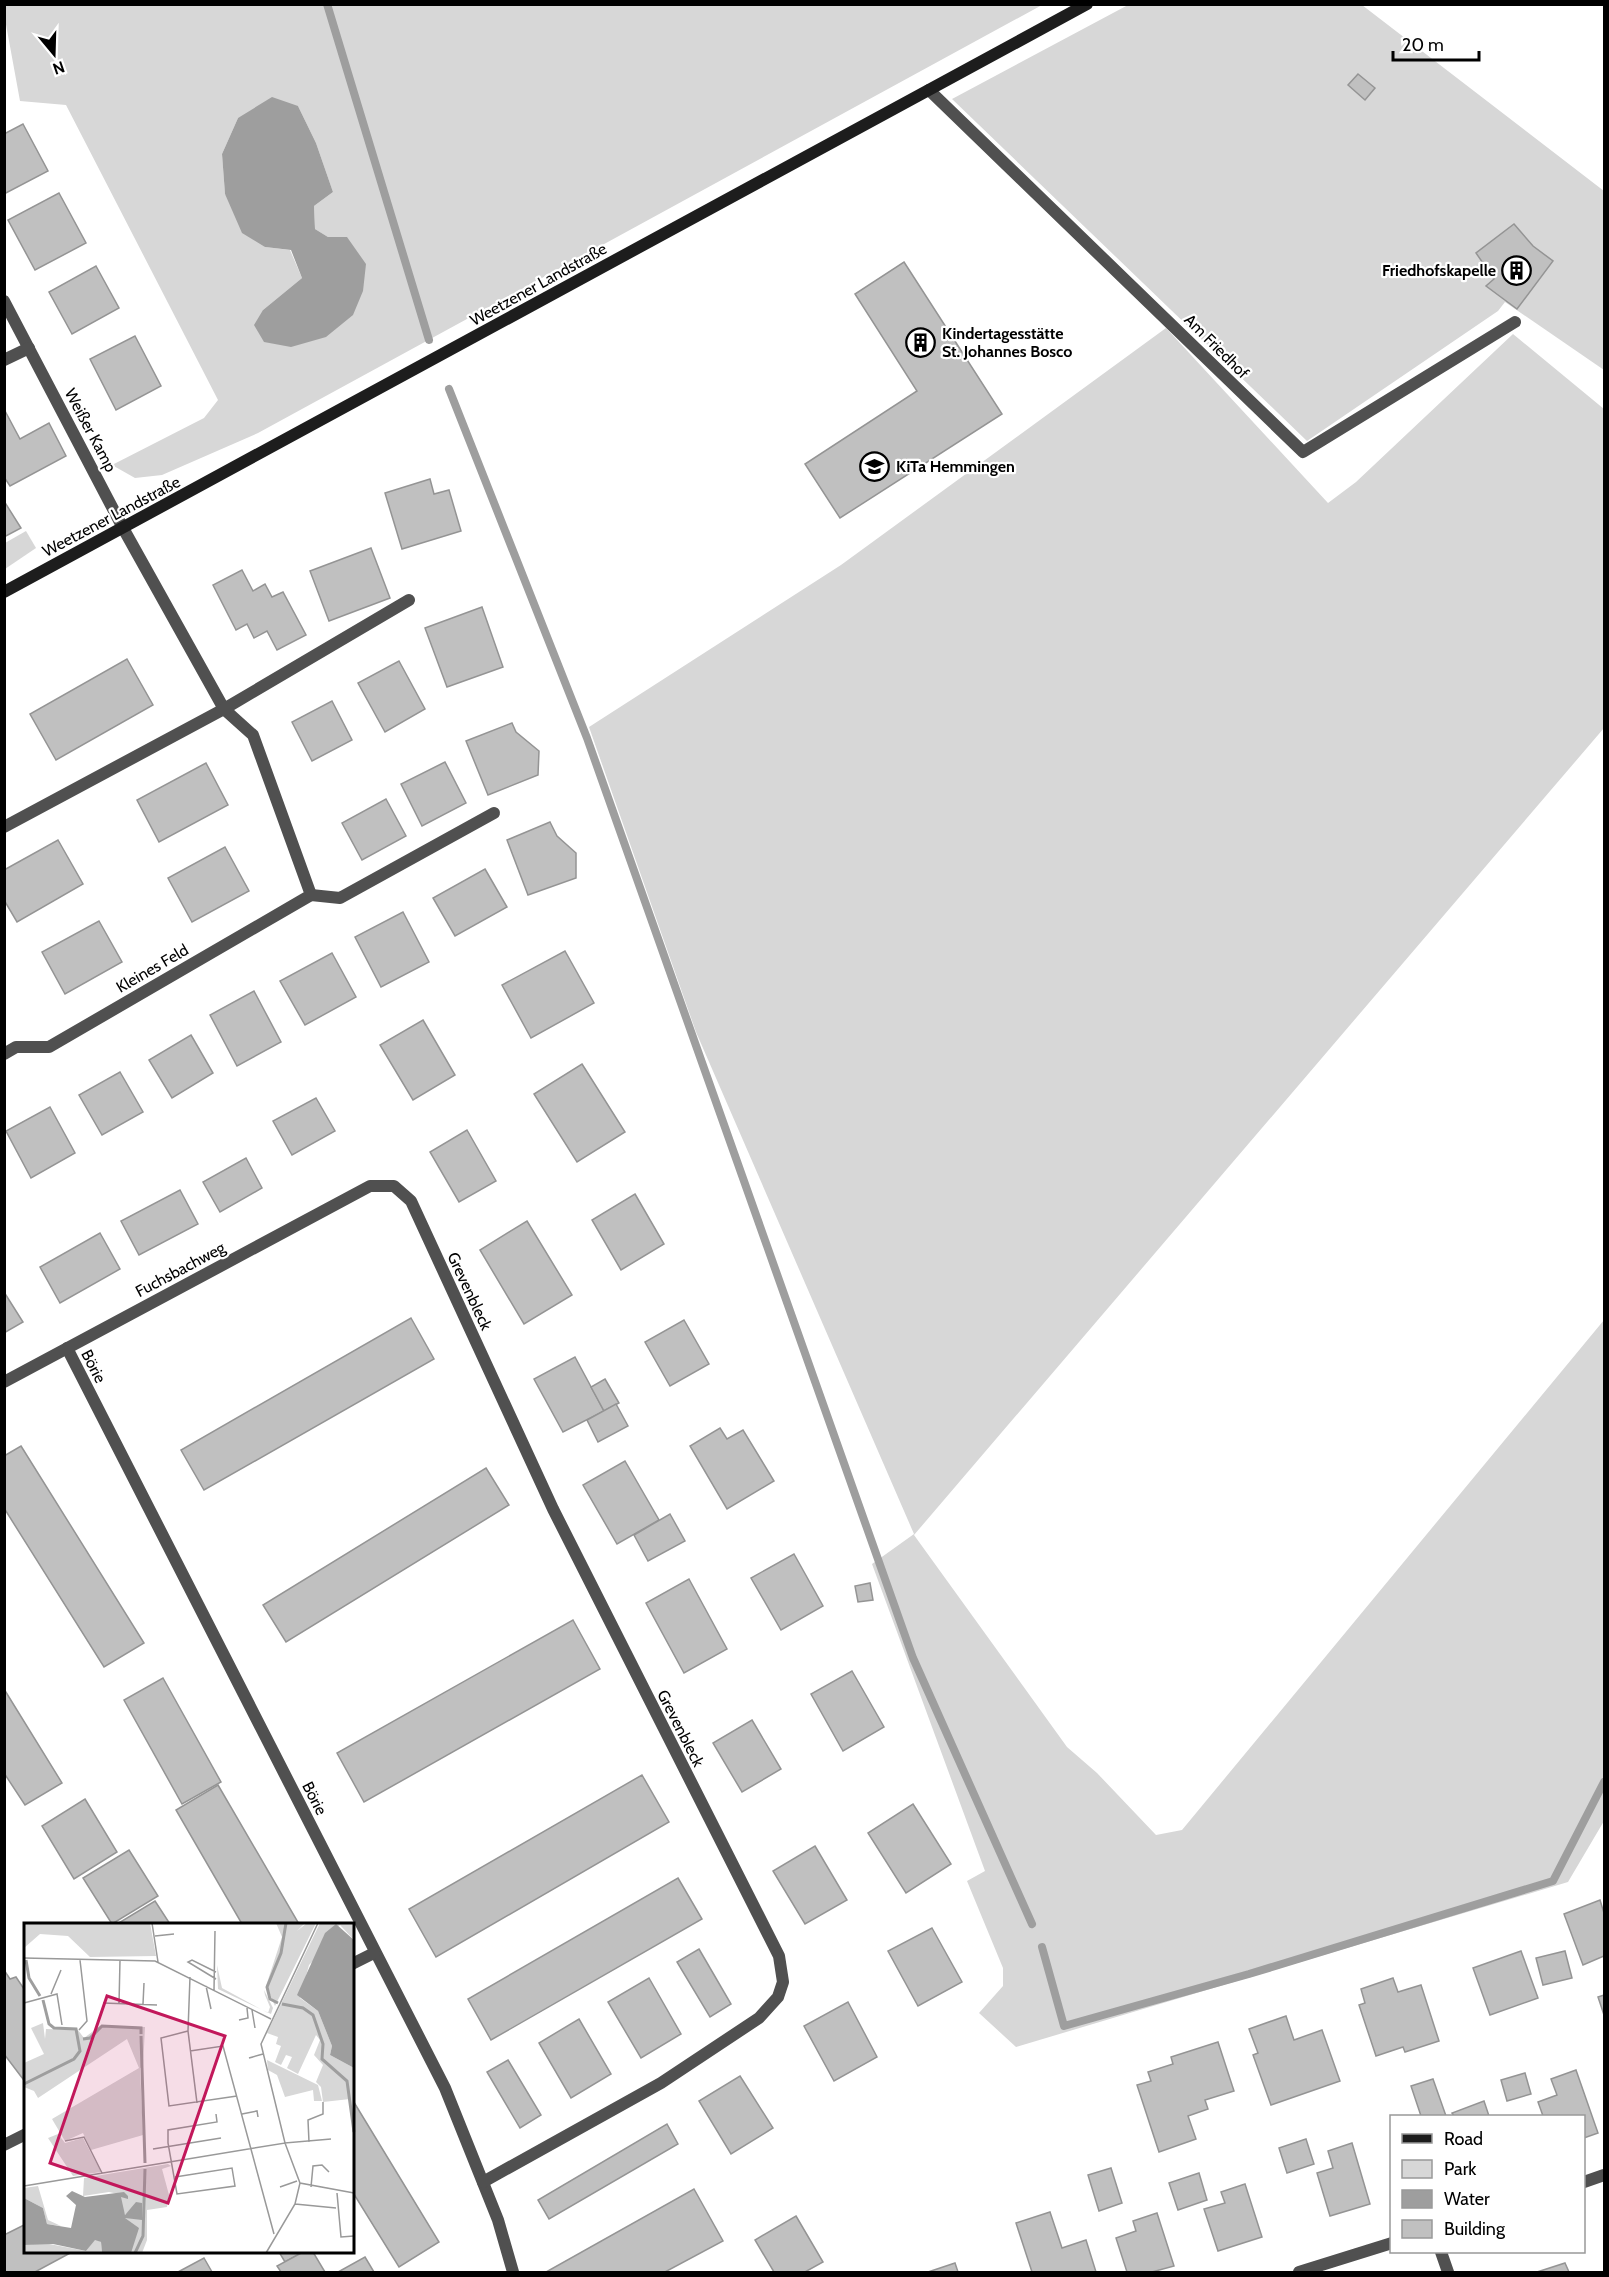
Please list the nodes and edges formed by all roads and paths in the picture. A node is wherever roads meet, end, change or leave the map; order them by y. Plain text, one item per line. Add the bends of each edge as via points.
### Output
1 (1087, 4) edge
2 (929, 90) junction
3 (4, 301) edge
4 (1515, 322) dead end
5 (29, 348) junction
6 (4, 360) edge
7 (123, 528) junction
8 (4, 592) edge
9 (409, 600) dead end
10 (224, 709) junction
11 (494, 813) dead end
12 (4, 827) edge
13 (311, 895) junction
14 (4, 1054) edge
15 (370, 1186) joint
16 (67, 1348) junction
17 (4, 1382) edge
18 (374, 1953) junction
19 (354, 1963) edge
20 (24, 2135) edge
21 (4, 2145) edge
22 (1605, 2175) edge
23 (483, 2182) junction
24 (1585, 2182) edge
25 (1390, 2244) edge
26 (1441, 2253) edge
27 (513, 2272) edge
28 (1299, 2272) edge
29 (1448, 2272) edge

1 - 2 main road, Weetzener Landstraße
2 - 4 street, Am Friedhof via 1303,452
2 - 7 main road, Weetzener Landstraße
3 - 5 street, Weißer Kamp
5 - 6 street
5 - 7 street, Weißer Kamp
7 - 8 main road, Weetzener Landstraße
7 - 10 street
9 - 10 street
10 - 12 street
10 - 13 street via 253,735
11 - 13 street via 340,898
13 - 14 street, Kleines Feld via 49,1047 16,1047
15 - 16 street, Fuchsbachweg
15 - 23 street, Grevenbleck via 394,1185 411,1201 553,1509 779,1956 783,1982 778,1997 759,2018 661,2082
16 - 17 street, Fuchsbachweg
16 - 18 street, Börie
18 - 19 street
18 - 23 street, Börie via 445,2088
20 - 21 street
22 - 24 street
23 - 27 street, Börie
25 - 28 street
26 - 29 street

